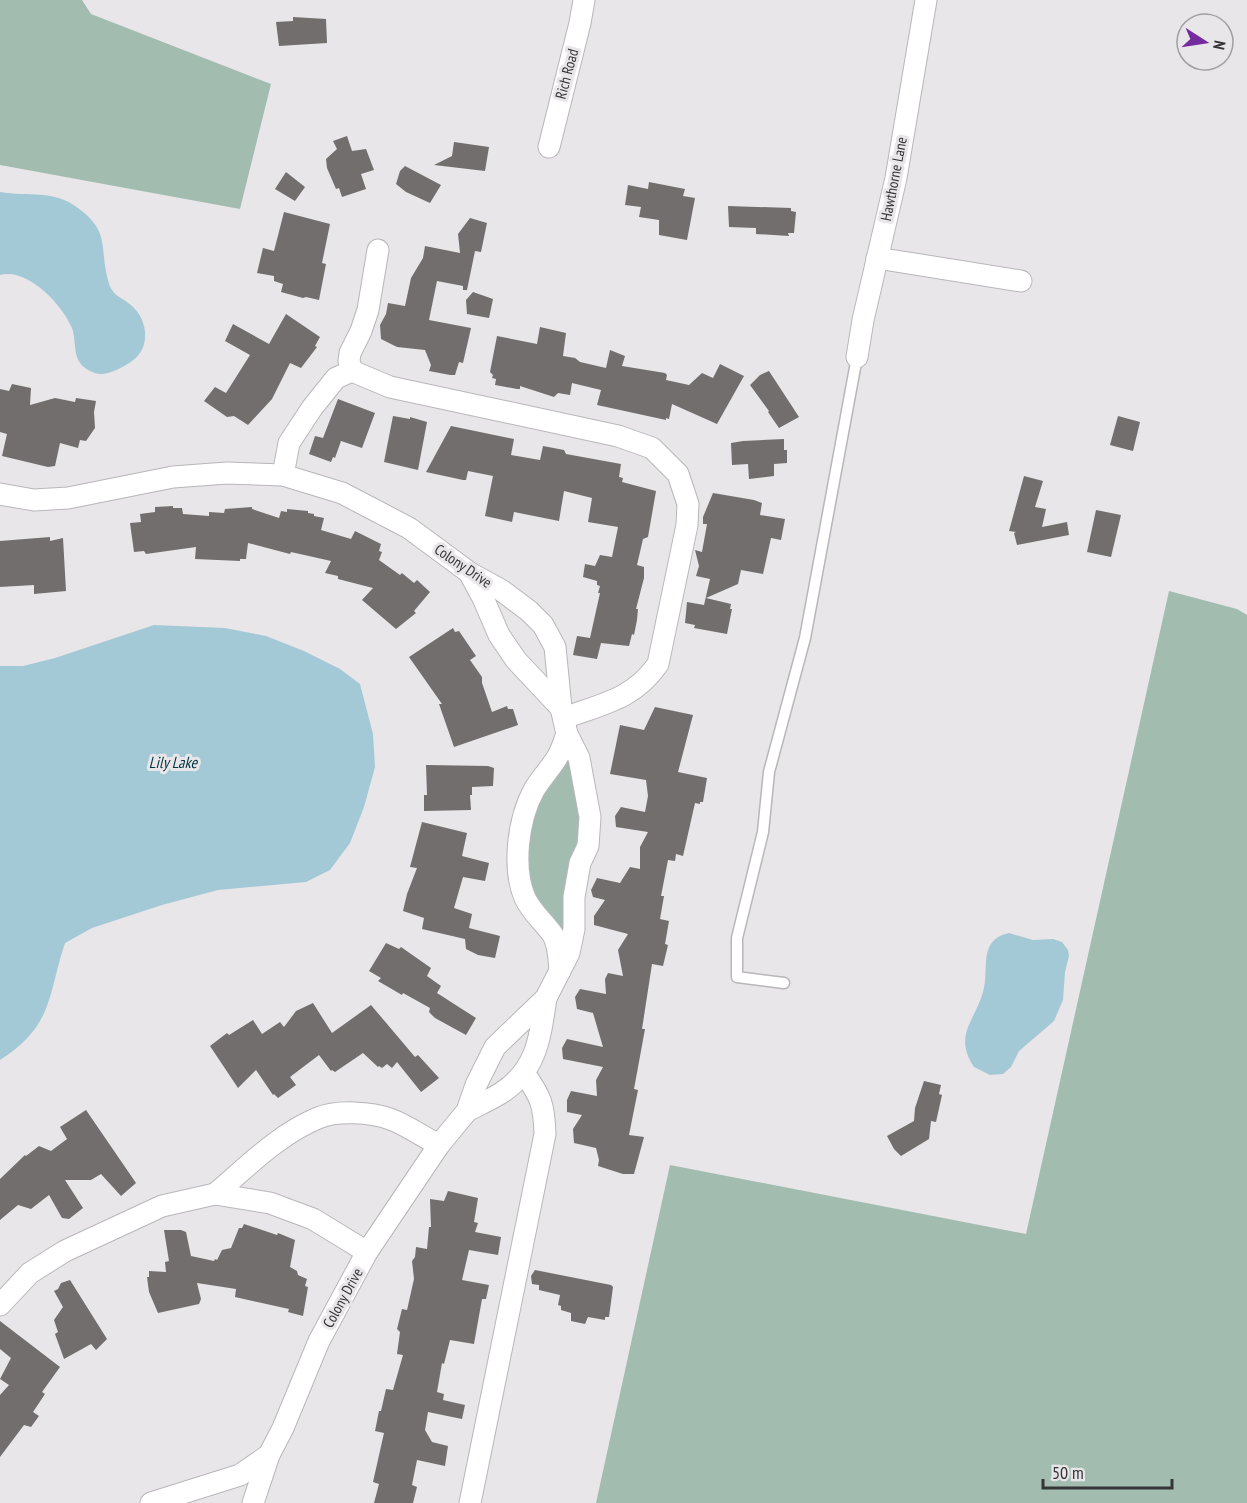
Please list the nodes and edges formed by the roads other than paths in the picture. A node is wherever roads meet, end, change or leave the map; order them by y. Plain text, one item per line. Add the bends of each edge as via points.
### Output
1 (584, 0) edge
2 (926, 0) edge
3 (549, 147) dead end
4 (378, 250) dead end
5 (877, 258) junction
6 (1021, 280) dead end
7 (857, 357) joint
8 (352, 371) junction
9 (283, 475) junction
10 (0, 494) edge
11 (470, 573) junction
12 (564, 720) junction
13 (560, 972) junction
14 (784, 982) dead end
15 (546, 998) junction
16 (524, 1073) junction
17 (467, 1111) junction
18 (439, 1145) junction
19 (215, 1194) junction
20 (368, 1252) junction
21 (0, 1305) edge
22 (269, 1455) junction
23 (150, 1503) edge
24 (253, 1503) edge
25 (470, 1503) edge

1 - 3 street, Rich Road
2 - 5 street, Hawthorne Lane via 896,178
4 - 8 street via 368,310 350,353
5 - 6 street
5 - 7 street, Hawthorne Lane
7 - 14 lane via 805,638 769,772 763,832 737,938 737,977
8 - 9 street via 336,378 312,408 289,443
8 - 12 street via 390,387 618,436 652,448 681,472 688,504 687,525 658,664 648,679 625,696
9 - 10 street, Colony Drive via 227,473 173,477 68,498 34,500
9 - 11 street, Colony Drive via 342,493 409,528
11 - 12 street via 499,634
11 - 12 street, Colony Drive via 501,590 543,625 555,646
12 - 13 street, Colony Drive via 579,758 590,817 588,846 580,863 574,897 574,929
12 - 13 street via 559,755 534,789 526,809 518,861 526,899 554,936
13 - 15 street, Colony Drive
15 - 16 street, Colony Drive via 536,1054
15 - 17 street, Colony Drive via 495,1047
16 - 17 street, Colony Drive via 501,1093
16 - 25 street via 544,1110 545,1134
17 - 18 street, Colony Drive
18 - 19 street via 390,1119 358,1112 320,1117 293,1131
18 - 20 street, Colony Drive
19 - 20 street via 270,1203 313,1219
19 - 21 street via 162,1206 65,1251 30,1273
20 - 22 street, Colony Drive via 319,1341
22 - 23 street via 240,1474
22 - 24 street, Colony Drive

